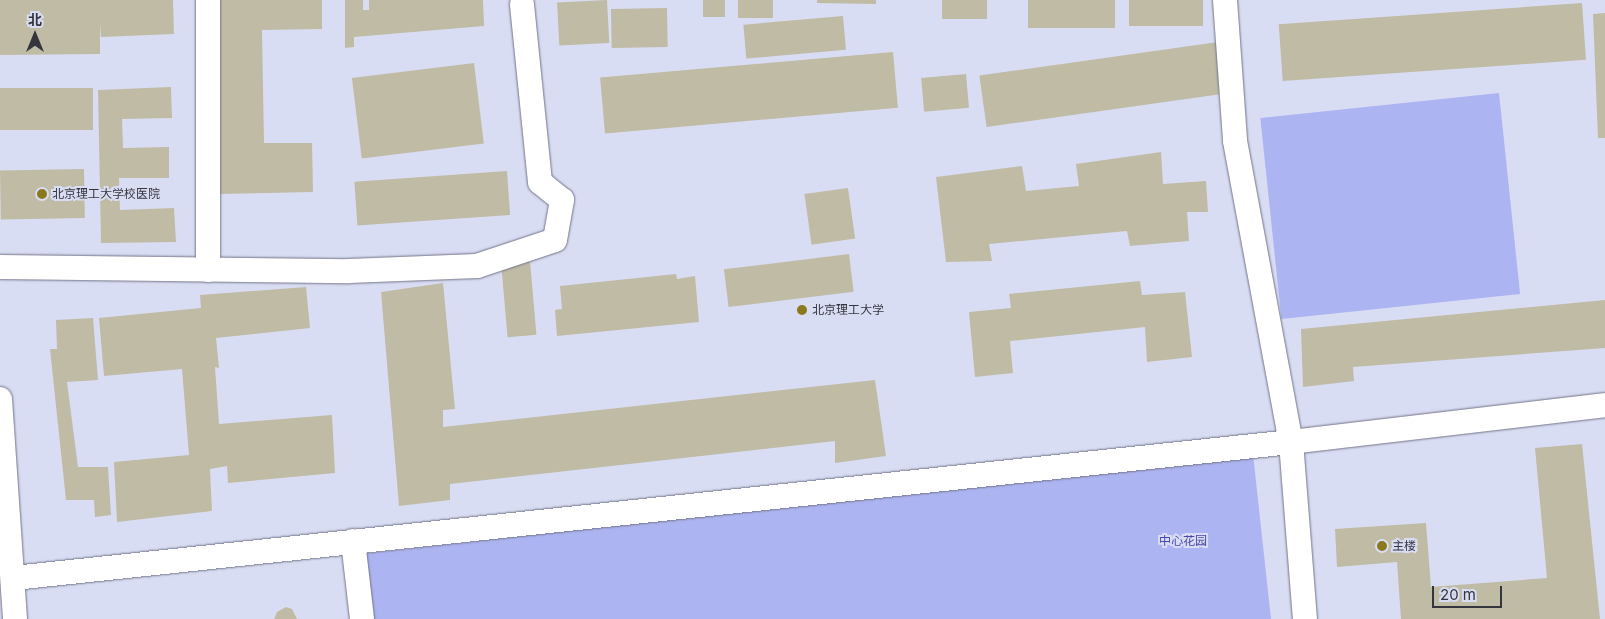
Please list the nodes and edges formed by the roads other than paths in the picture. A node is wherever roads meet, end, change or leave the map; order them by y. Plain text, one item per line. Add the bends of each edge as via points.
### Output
1 (208, 0) edge
2 (1225, 0) edge
3 (522, 4) dead end
4 (0, 267) edge
5 (208, 270) junction
6 (0, 399) edge
7 (1605, 405) edge
8 (1291, 442) junction
9 (353, 541) junction
10 (14, 578) junction
11 (15, 619) edge
12 (362, 619) edge
13 (1305, 619) edge

1 - 5 street
2 - 8 street via 1234,141
3 - 5 street via 540,182 562,200 555,240 476,266 349,271
4 - 5 street
6 - 10 street
7 - 8 street
8 - 9 street
8 - 13 street
9 - 10 street
9 - 12 street
10 - 11 street

